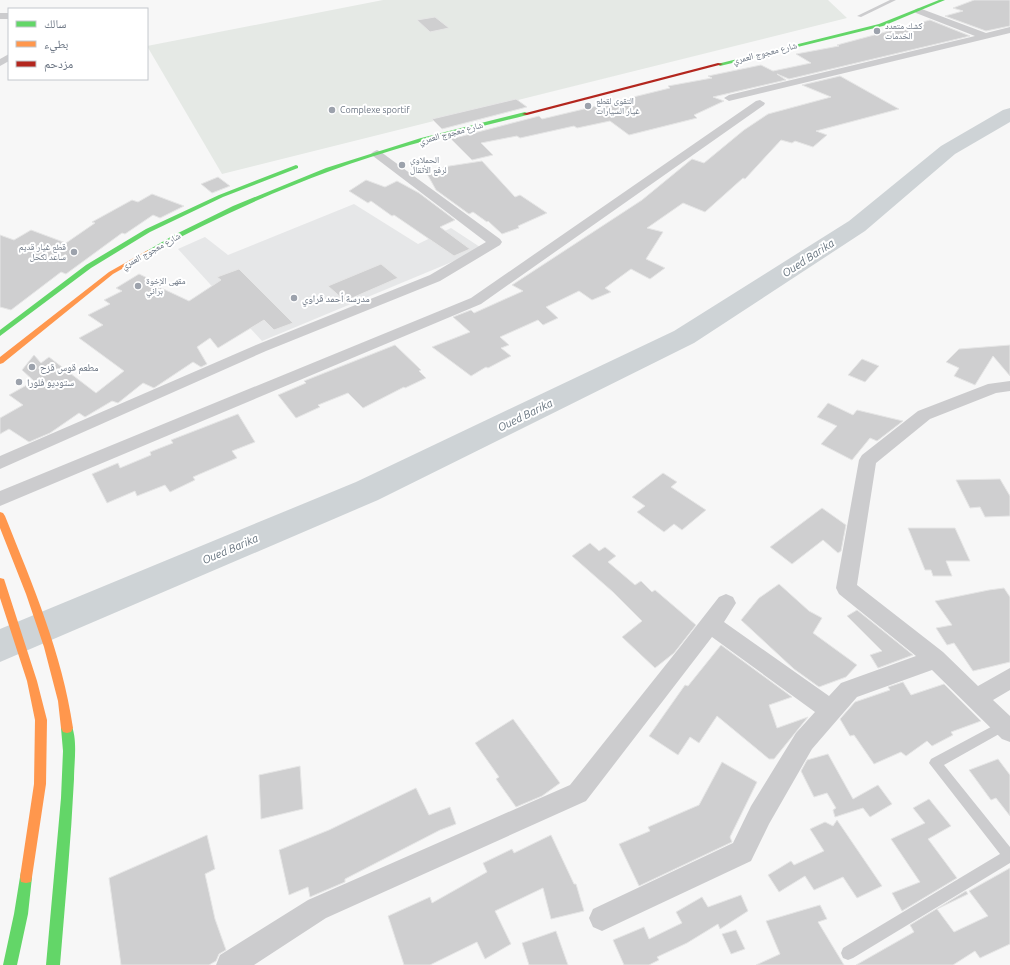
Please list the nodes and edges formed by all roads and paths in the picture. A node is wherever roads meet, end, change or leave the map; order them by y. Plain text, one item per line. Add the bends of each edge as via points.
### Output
1 (894, 0) edge
2 (923, 0) edge
3 (943, 0) edge
4 (919, 11) junction
5 (859, 16) dead end
6 (1010, 30) edge
7 (985, 36) junction
8 (8, 58) edge
9 (0, 64) edge
10 (729, 98) dead end
11 (760, 103) dead end
12 (391, 139) dead end
13 (377, 154) junction
14 (304, 164) dead end
15 (0, 334) edge
16 (0, 361) edge
17 (1010, 386) edge
18 (0, 463) edge
19 (0, 499) edge
20 (0, 516) edge
21 (0, 582) edge
22 (726, 603) dead end
23 (710, 624) junction
24 (935, 659) junction
25 (1010, 678) edge
26 (977, 698) junction
27 (831, 710) junction
28 (1007, 728) edge
29 (1009, 857) edge
30 (602, 918) dead end
31 (848, 953) dead end
32 (10, 965) edge
33 (53, 965) edge
34 (230, 965) edge

1 - 5 lane
2 - 12 main road, شارع معجوج العمري via 873,18
3 - 4 main road, شارع معجوج العمري
4 - 7 street
4 - 13 main road, شارع معجوج العمري via 881,25 619,89
6 - 7 street
7 - 10 street
8 - 9 street
11 - 19 street via 476,301
13 - 16 main road, شارع معجوج العمري via 249,202 162,244 111,274
13 - 18 street via 495,242 435,278 261,348
14 - 15 main road, شارع معجوج العمري via 176,216 134,239 96,261
17 - 24 street via 994,388 924,415 868,460 846,588
20 - 33 main road via 49,650 64,705 69,752 68,790
21 - 32 main road via 32,680 41,720 40,784 21,914
22 - 23 street
23 - 27 street
23 - 34 street via 578,793 317,909
24 - 26 street
24 - 27 street via 849,690
25 - 26 street
26 - 28 street
27 - 30 street via 804,741 760,815 742,852
28 - 29 lane via 935,763
29 - 31 lane

